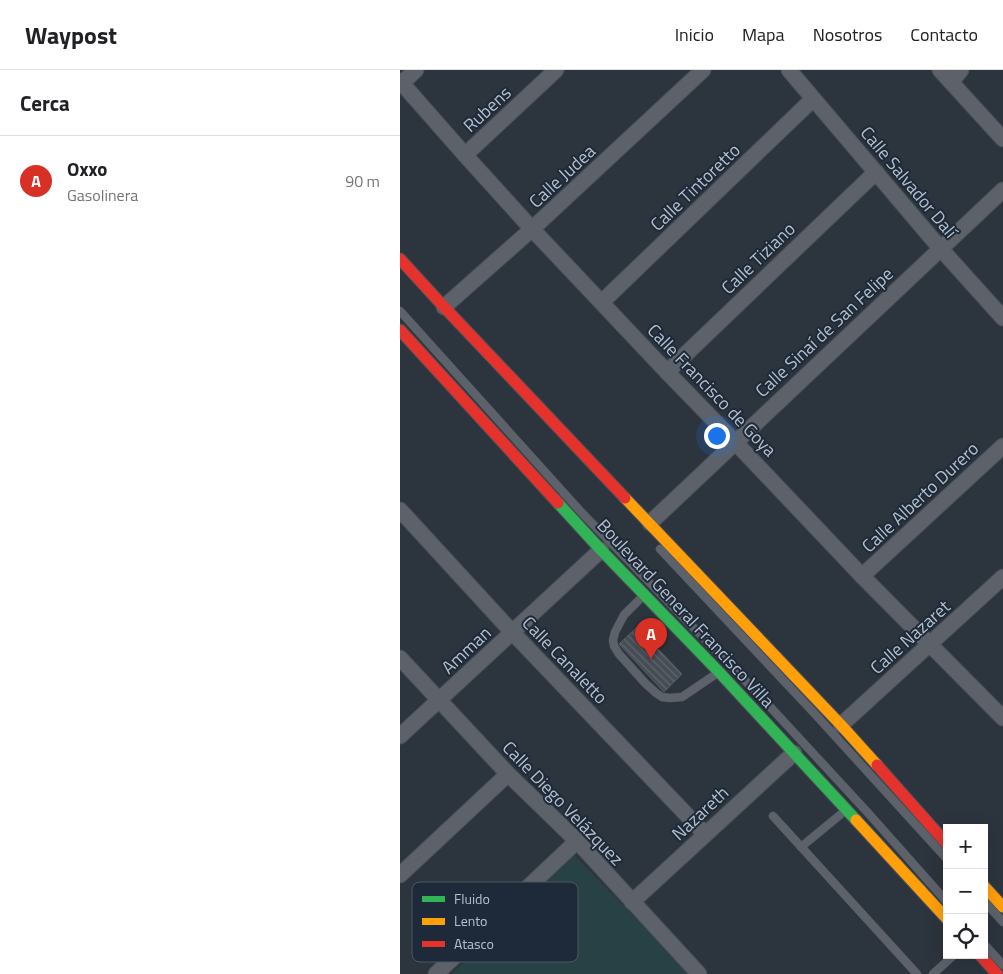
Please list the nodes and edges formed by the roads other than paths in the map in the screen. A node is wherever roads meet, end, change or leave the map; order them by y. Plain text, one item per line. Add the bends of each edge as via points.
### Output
1 (416, 70) edge
2 (556, 70) edge
3 (703, 70) edge
4 (789, 70) edge
5 (940, 70) edge
6 (961, 70) edge
7 (401, 82) edge
8 (951, 82) junction
9 (814, 99) junction
10 (1003, 139) edge
11 (465, 155) junction
12 (876, 172) junction
13 (1003, 190) edge
14 (532, 229) junction
15 (940, 248) junction
16 (400, 259) edge
17 (400, 269) edge
18 (602, 302) junction
19 (444, 307) junction
20 (400, 311) edge
21 (1003, 318) edge
22 (400, 330) edge
23 (667, 372) junction
24 (505, 384) dead end
25 (736, 442) junction
26 (1003, 446) edge
27 (400, 510) edge
28 (650, 523) junction
29 (652, 540) dead end
30 (601, 550) junction
31 (862, 576) junction
32 (1003, 577) edge
33 (644, 595) junction
34 (512, 632) junction
35 (929, 645) junction
36 (400, 658) edge
37 (719, 672) junction
38 (439, 700) junction
39 (1003, 718) edge
40 (841, 725) junction
41 (400, 736) edge
42 (794, 753) junction
43 (508, 774) junction
44 (846, 810) junction
45 (772, 816) dead end
46 (705, 834) junction
47 (943, 840) edge
48 (577, 841) junction
49 (801, 847) junction
50 (943, 855) edge
51 (400, 875) edge
52 (534, 882) edge
53 (988, 890) edge
54 (943, 897) edge
55 (632, 902) junction
56 (988, 905) edge
57 (1003, 907) edge
58 (943, 915) edge
59 (1003, 922) edge
60 (988, 948) edge
61 (950, 959) edge
62 (984, 959) edge
63 (449, 962) edge
64 (1003, 964) edge
65 (436, 974) edge
66 (699, 974) edge
67 (917, 974) edge
68 (933, 974) edge
69 (997, 974) edge

1 - 7 street
2 - 11 street, Rubens
3 - 14 street, Calle Judea
4 - 9 street, Calle Salvador Dalí
5 - 8 street
6 - 8 street
7 - 11 street, Calle Francisco de Goya
8 - 10 street
9 - 12 street, Calle Salvador Dalí
9 - 18 street, Calle Tintoretto
11 - 14 street, Calle Francisco de Goya
12 - 15 street, Calle Salvador Dalí
12 - 23 street, Calle Tiziano
13 - 15 street, Calle Sinaí de San Felipe
14 - 18 street, Calle Francisco de Goya
14 - 19 street, Calle Judea
15 - 21 street, Calle Salvador Dalí
15 - 25 street, Calle Sinaí de San Felipe
16 - 19 main road, Boulevard General Francisco Villa
17 - 24 lane
18 - 23 street, Calle Francisco de Goya
19 - 28 main road, Boulevard General Francisco Villa
20 - 54 lane via 582,513 762,698
22 - 30 main road, Boulevard General Francisco Villa
23 - 25 street, Calle Francisco de Goya
25 - 28 street, Calle Sinaí de San Felipe
25 - 31 street, Calle Francisco de Goya
26 - 31 street, Calle Alberto Durero
27 - 34 street, Calle Canaletto
28 - 40 main road, Boulevard General Francisco Villa
29 - 50 lane
30 - 33 main road, Boulevard General Francisco Villa
30 - 34 street, Amman
31 - 35 street, Calle Francisco de Goya
32 - 35 street, Calle Nazaret
33 - 37 main road, Boulevard General Francisco Villa
33 - 37 lane via 624,615 613,640 619,654 645,683 662,697 682,697
34 - 38 street, Amman
34 - 46 street, Calle Canaletto
35 - 39 street, Calle Francisco de Goya
35 - 40 street, Calle Nazaret
36 - 38 street, Calle Diego Velázquez
37 - 42 main road, Boulevard General Francisco Villa
38 - 41 street, Amman
38 - 43 street, Calle Diego Velázquez
40 - 47 main road, Boulevard General Francisco Villa
42 - 44 main road, Boulevard General Francisco Villa
42 - 46 street, Nazareth
43 - 48 street, Calle Diego Velázquez
43 - 51 street
44 - 49 lane
44 - 58 main road, Boulevard General Francisco Villa
45 - 49 lane
46 - 55 street, Nazareth
48 - 52 street
48 - 55 street, Calle Diego Velázquez
49 - 67 lane
53 - 57 main road
55 - 66 street, Calle Diego Velázquez
56 - 59 lane
60 - 64 lane
61 - 68 lane
62 - 69 main road
63 - 65 street

